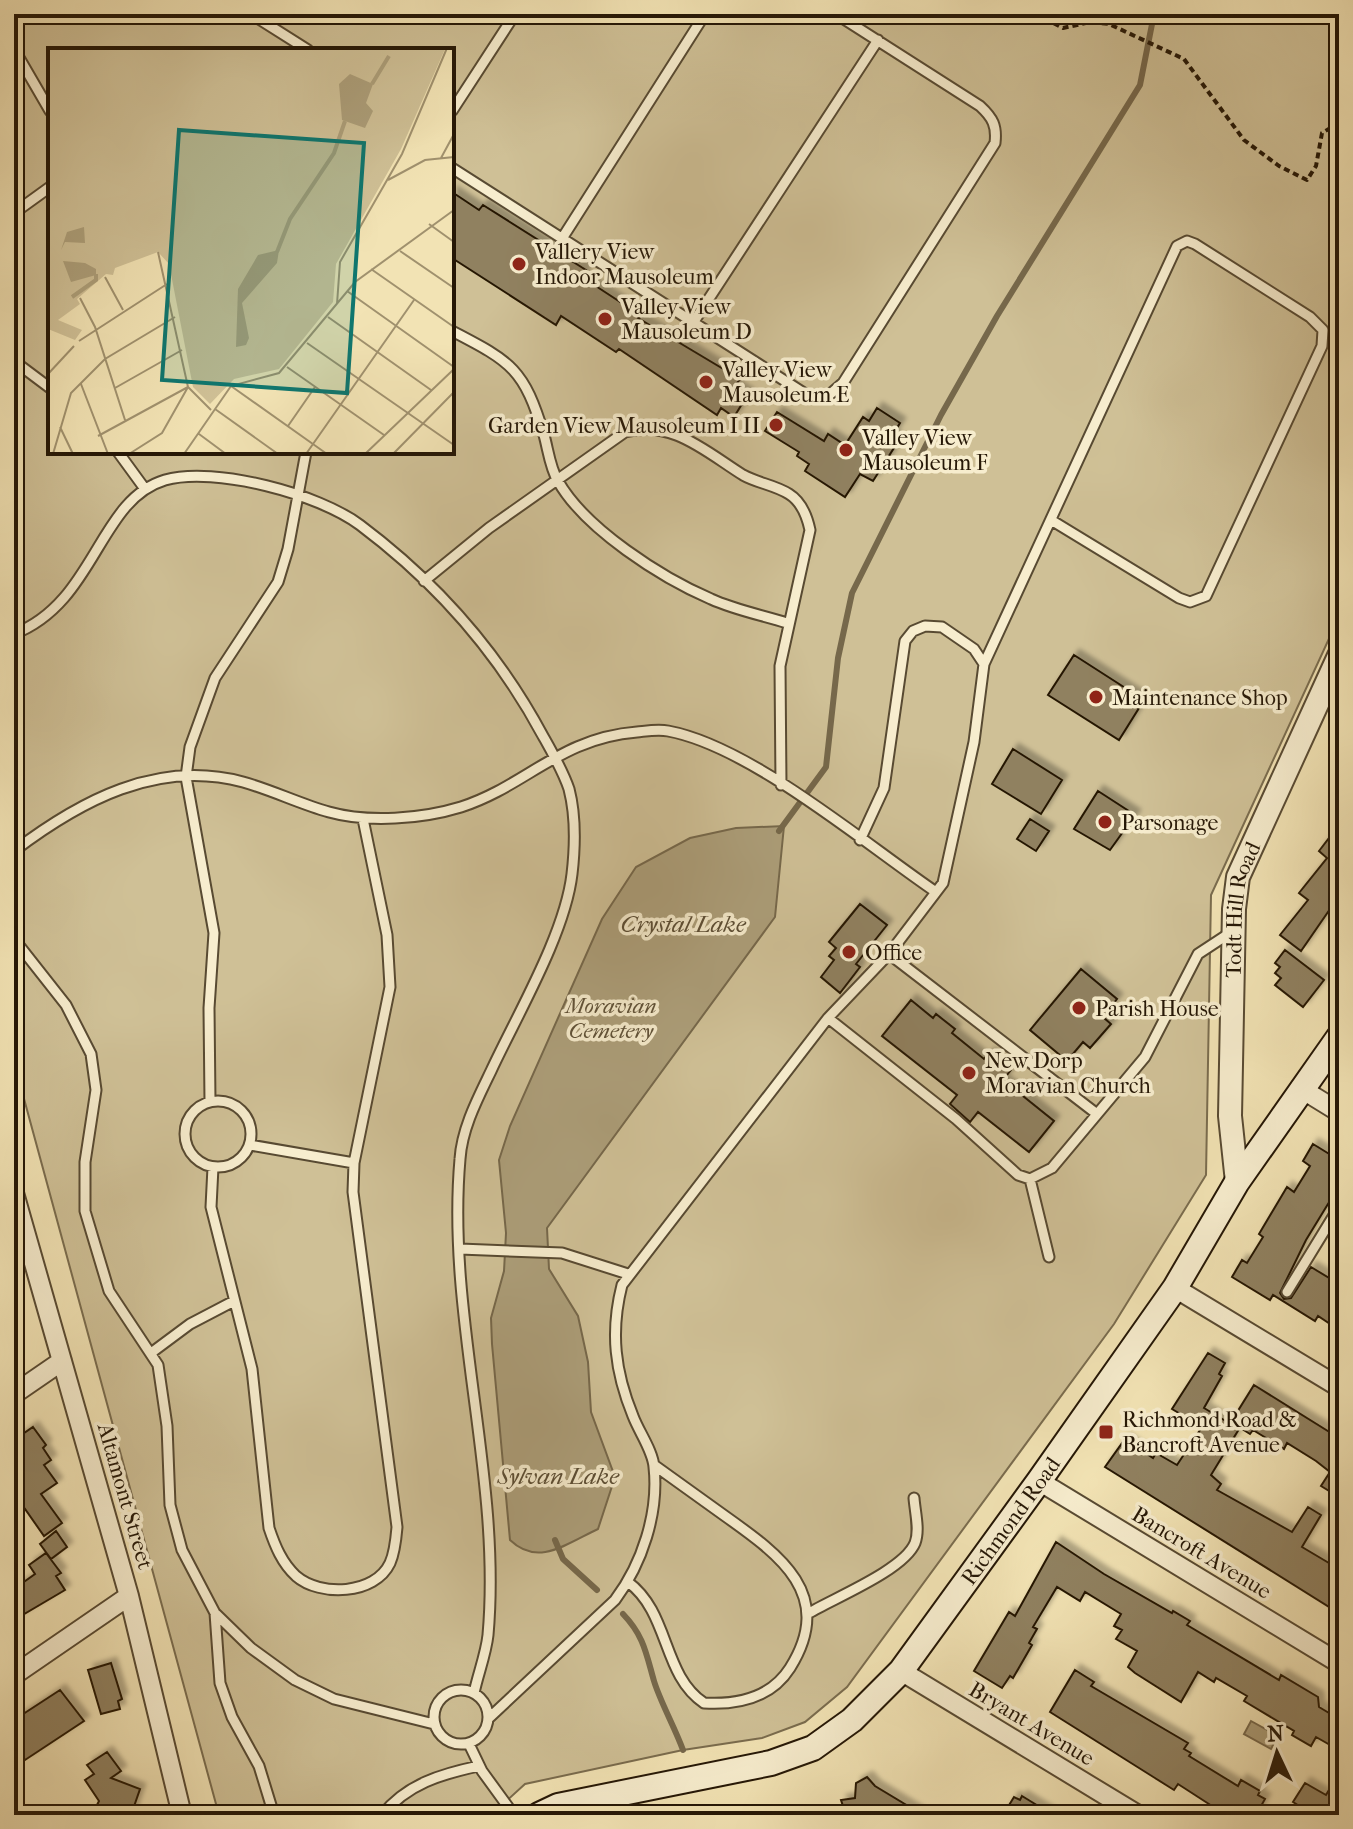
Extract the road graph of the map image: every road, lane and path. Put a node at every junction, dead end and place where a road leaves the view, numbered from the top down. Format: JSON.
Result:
{"nodes":[{"id":1,"x":251,"y":14,"type":"edge"},
{"id":2,"x":515,"y":14,"type":"edge"},
{"id":3,"x":705,"y":14,"type":"edge"},
{"id":4,"x":836,"y":14,"type":"edge"},
{"id":5,"x":1036,"y":14,"type":"edge"},
{"id":6,"x":878,"y":40,"type":"junction"},
{"id":7,"x":305,"y":48,"type":"edge"},
{"id":8,"x":14,"y":49,"type":"edge"},
{"id":9,"x":48,"y":108,"type":"edge"},
{"id":10,"x":454,"y":108,"type":"edge"},
{"id":11,"x":1339,"y":123,"type":"edge"},
{"id":12,"x":454,"y":169,"type":"edge"},
{"id":13,"x":48,"y":188,"type":"edge"},
{"id":14,"x":14,"y":213,"type":"edge"},
{"id":15,"x":563,"y":237,"type":"junction"},
{"id":16,"x":693,"y":323,"type":"junction"},
{"id":17,"x":454,"y":332,"type":"edge"},
{"id":18,"x":14,"y":361,"type":"edge"},
{"id":19,"x":48,"y":386,"type":"edge"},
{"id":20,"x":119,"y":454,"type":"edge"},
{"id":21,"x":306,"y":454,"type":"edge"},
{"id":22,"x":557,"y":481,"type":"junction"},
{"id":23,"x":145,"y":489,"type":"junction"},
{"id":24,"x":298,"y":497,"type":"junction"},
{"id":25,"x":1051,"y":520,"type":"junction"},
{"id":26,"x":424,"y":581,"type":"junction"},
{"id":27,"x":787,"y":623,"type":"junction"},
{"id":28,"x":14,"y":634,"type":"edge"},
{"id":29,"x":1339,"y":656,"type":"edge"},
{"id":30,"x":984,"y":664,"type":"junction"},
{"id":31,"x":554,"y":756,"type":"junction"},
{"id":32,"x":186,"y":777,"type":"junction"},
{"id":33,"x":781,"y":785,"type":"junction"},
{"id":34,"x":363,"y":819,"type":"junction"},
{"id":35,"x":860,"y":840,"type":"junction"},
{"id":36,"x":14,"y":851,"type":"edge"},
{"id":37,"x":936,"y":892,"type":"junction"},
{"id":38,"x":1233,"y":931,"type":"junction"},
{"id":39,"x":14,"y":939,"type":"edge"},
{"id":40,"x":889,"y":954,"type":"junction"},
{"id":41,"x":828,"y":1018,"type":"junction"},
{"id":42,"x":1339,"y":1037,"type":"edge"},
{"id":43,"x":1300,"y":1088,"type":"junction"},
{"id":44,"x":210,"y":1101,"type":"junction"},
{"id":45,"x":1339,"y":1112,"type":"edge"},
{"id":46,"x":1097,"y":1114,"type":"junction"},
{"id":47,"x":250,"y":1145,"type":"junction"},
{"id":48,"x":354,"y":1163,"type":"junction"},
{"id":49,"x":213,"y":1167,"type":"junction"},
{"id":50,"x":1030,"y":1179,"type":"junction"},
{"id":51,"x":1237,"y":1182,"type":"junction"},
{"id":52,"x":14,"y":1193,"type":"edge"},
{"id":53,"x":1339,"y":1207,"type":"edge"},
{"id":54,"x":460,"y":1249,"type":"junction"},
{"id":55,"x":1049,"y":1257,"type":"dead end"},
{"id":56,"x":628,"y":1274,"type":"junction"},
{"id":57,"x":1175,"y":1288,"type":"junction"},
{"id":58,"x":1287,"y":1292,"type":"dead end"},
{"id":59,"x":234,"y":1301,"type":"junction"},
{"id":60,"x":151,"y":1353,"type":"junction"},
{"id":61,"x":62,"y":1361,"type":"junction"},
{"id":62,"x":1339,"y":1387,"type":"edge"},
{"id":63,"x":14,"y":1394,"type":"edge"},
{"id":64,"x":654,"y":1465,"type":"junction"},
{"id":65,"x":1039,"y":1481,"type":"junction"},
{"id":66,"x":914,"y":1498,"type":"dead end"},
{"id":67,"x":628,"y":1582,"type":"junction"},
{"id":68,"x":129,"y":1596,"type":"junction"},
{"id":69,"x":215,"y":1613,"type":"junction"},
{"id":70,"x":809,"y":1613,"type":"junction"},
{"id":71,"x":1339,"y":1663,"type":"edge"},
{"id":72,"x":901,"y":1671,"type":"junction"},
{"id":73,"x":14,"y":1675,"type":"edge"},
{"id":74,"x":474,"y":1693,"type":"junction"},
{"id":75,"x":489,"y":1718,"type":"junction"},
{"id":76,"x":434,"y":1724,"type":"junction"},
{"id":77,"x":469,"y":1744,"type":"junction"},
{"id":78,"x":479,"y":1766,"type":"junction"},
{"id":79,"x":1117,"y":1810,"type":"edge"},
{"id":80,"x":182,"y":1815,"type":"edge"},
{"id":81,"x":274,"y":1815,"type":"edge"},
{"id":82,"x":382,"y":1815,"type":"edge"},
{"id":83,"x":514,"y":1815,"type":"edge"},
{"id":84,"x":539,"y":1815,"type":"edge"},
{"id":85,"x":1138,"y":1815,"type":"edge"}],
"edges":[{"from":1,"to":7,"type":"lane"},
{"from":2,"to":10,"type":"lane"},
{"from":3,"to":15,"type":"lane"},
{"from":4,"to":6,"type":"lane"},
{"from":5,"to":11,"type":"path"},
{"from":6,"to":16,"type":"lane"},
{"from":6,"to":16,"type":"lane"},
{"from":8,"to":9,"type":"lane"},
{"from":12,"to":15,"type":"lane"},
{"from":13,"to":14,"type":"lane"},
{"from":15,"to":16,"type":"lane"},
{"from":17,"to":22,"type":"lane"},
{"from":18,"to":19,"type":"lane"},
{"from":20,"to":23,"type":"lane"},
{"from":21,"to":24,"type":"lane"},
{"from":22,"to":26,"type":"lane"},
{"from":22,"to":27,"type":"lane"},
{"from":22,"to":27,"type":"lane"},
{"from":23,"to":24,"type":"lane"},
{"from":23,"to":28,"type":"lane"},
{"from":24,"to":26,"type":"lane"},
{"from":24,"to":32,"type":"lane"},
{"from":25,"to":25,"type":"lane"},
{"from":25,"to":30,"type":"lane"},
{"from":26,"to":31,"type":"lane"},
{"from":27,"to":33,"type":"lane"},
{"from":29,"to":38,"type":"street","name":"Todt Hill Road"},
{"from":30,"to":35,"type":"lane"},
{"from":30,"to":37,"type":"lane"},
{"from":31,"to":33,"type":"lane"},
{"from":31,"to":34,"type":"lane"},
{"from":31,"to":54,"type":"lane"},
{"from":32,"to":34,"type":"lane"},
{"from":32,"to":36,"type":"lane"},
{"from":32,"to":44,"type":"lane"},
{"from":33,"to":35,"type":"lane"},
{"from":34,"to":48,"type":"lane"},
{"from":35,"to":37,"type":"lane"},
{"from":37,"to":40,"type":"lane"},
{"from":38,"to":46,"type":"lane"},
{"from":38,"to":51,"type":"street","name":"Todt Hill Road"},
{"from":39,"to":60,"type":"lane"},
{"from":40,"to":41,"type":"lane"},
{"from":40,"to":46,"type":"lane"},
{"from":41,"to":50,"type":"lane"},
{"from":41,"to":56,"type":"lane"},
{"from":42,"to":43,"type":"main road","name":"Richmond Road"},
{"from":43,"to":45,"type":"street"},
{"from":43,"to":51,"type":"main road","name":"Richmond Road"},
{"from":44,"to":47,"type":"lane"},
{"from":44,"to":49,"type":"lane"},
{"from":46,"to":50,"type":"lane"},
{"from":47,"to":48,"type":"lane"},
{"from":47,"to":49,"type":"lane"},
{"from":48,"to":59,"type":"lane"},
{"from":49,"to":59,"type":"lane"},
{"from":50,"to":55,"type":"lane"},
{"from":51,"to":57,"type":"main road","name":"Richmond Road"},
{"from":52,"to":61,"type":"street","name":"Altamont Street"},
{"from":53,"to":58,"type":"lane"},
{"from":54,"to":56,"type":"lane"},
{"from":54,"to":74,"type":"lane"},
{"from":56,"to":64,"type":"lane"},
{"from":57,"to":62,"type":"street"},
{"from":57,"to":65,"type":"main road","name":"Richmond Road"},
{"from":59,"to":60,"type":"lane"},
{"from":60,"to":69,"type":"lane"},
{"from":61,"to":63,"type":"street"},
{"from":61,"to":68,"type":"street","name":"Altamont Street"},
{"from":64,"to":67,"type":"lane"},
{"from":64,"to":70,"type":"lane"},
{"from":65,"to":71,"type":"street","name":"Bancroft Avenue"},
{"from":65,"to":72,"type":"main road","name":"Richmond Road"},
{"from":66,"to":70,"type":"lane"},
{"from":67,"to":70,"type":"lane"},
{"from":67,"to":75,"type":"lane"},
{"from":68,"to":73,"type":"street"},
{"from":68,"to":80,"type":"street","name":"Altamont Street"},
{"from":69,"to":76,"type":"lane"},
{"from":69,"to":81,"type":"lane"},
{"from":72,"to":79,"type":"street","name":"Bryant Avenue"},
{"from":72,"to":84,"type":"main road","name":"Richmond Road"},
{"from":74,"to":75,"type":"lane"},
{"from":74,"to":76,"type":"lane"},
{"from":75,"to":77,"type":"lane"},
{"from":76,"to":77,"type":"lane"},
{"from":77,"to":78,"type":"lane"},
{"from":78,"to":82,"type":"lane"},
{"from":78,"to":83,"type":"lane"},
{"from":79,"to":85,"type":"street","name":"Bryant Avenue"}]}
